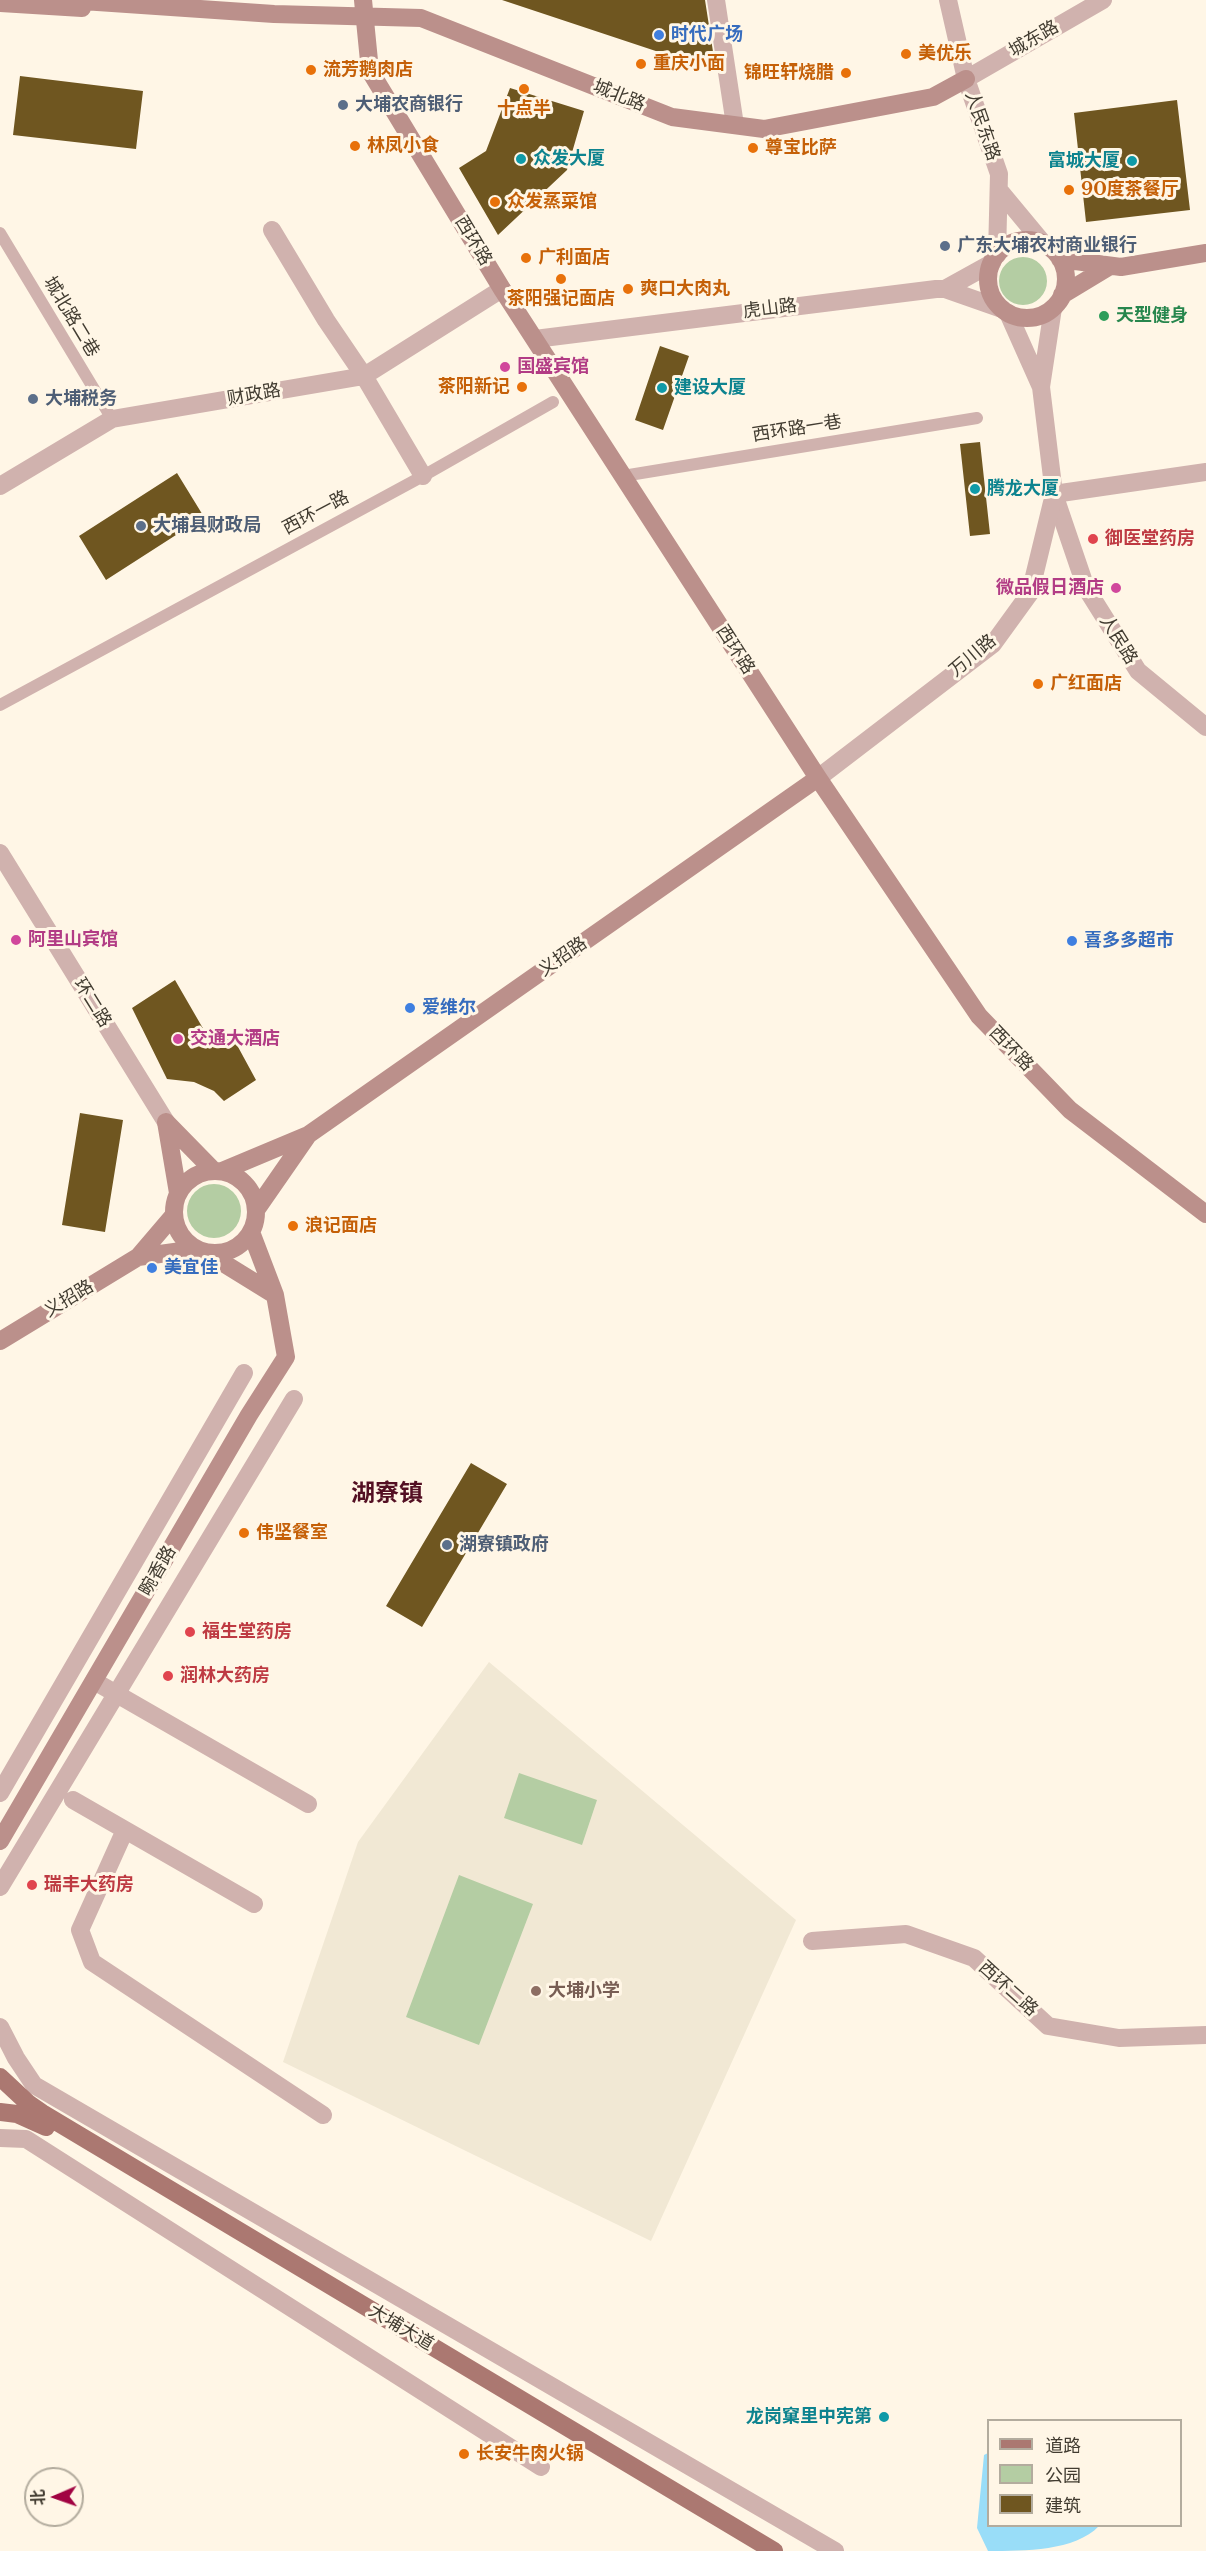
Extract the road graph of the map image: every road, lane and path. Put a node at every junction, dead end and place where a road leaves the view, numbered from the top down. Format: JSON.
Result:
{"nodes":[{"id":1,"x":68,"y":0,"type":"edge"},
{"id":2,"x":716,"y":0,"type":"edge"},
{"id":3,"x":948,"y":0,"type":"edge"},
{"id":4,"x":1103,"y":0,"type":"edge"},
{"id":5,"x":0,"y":3,"type":"edge"},
{"id":6,"x":363,"y":7,"type":"edge"},
{"id":7,"x":274,"y":14,"type":"junction"},
{"id":8,"x":966,"y":79,"type":"junction"},
{"id":9,"x":735,"y":125,"type":"junction"},
{"id":10,"x":999,"y":190,"type":"junction"},
{"id":11,"x":272,"y":230,"type":"dead end"},
{"id":12,"x":0,"y":233,"type":"edge"},
{"id":13,"x":1043,"y":243,"type":"junction"},
{"id":14,"x":1206,"y":254,"type":"edge"},
{"id":15,"x":994,"y":259,"type":"junction"},
{"id":16,"x":1060,"y":259,"type":"junction"},
{"id":17,"x":1110,"y":266,"type":"junction"},
{"id":18,"x":502,"y":289,"type":"junction"},
{"id":19,"x":945,"y":289,"type":"junction"},
{"id":20,"x":1057,"y":302,"type":"junction"},
{"id":21,"x":1005,"y":311,"type":"junction"},
{"id":22,"x":535,"y":339,"type":"junction"},
{"id":23,"x":364,"y":376,"type":"junction"},
{"id":24,"x":1041,"y":387,"type":"junction"},
{"id":25,"x":553,"y":402,"type":"dead end"},
{"id":26,"x":977,"y":418,"type":"dead end"},
{"id":27,"x":112,"y":419,"type":"junction"},
{"id":28,"x":1206,"y":472,"type":"edge"},
{"id":29,"x":423,"y":476,"type":"junction"},
{"id":30,"x":623,"y":476,"type":"junction"},
{"id":31,"x":0,"y":486,"type":"edge"},
{"id":32,"x":1054,"y":494,"type":"junction"},
{"id":33,"x":0,"y":705,"type":"edge"},
{"id":34,"x":1206,"y":727,"type":"edge"},
{"id":35,"x":818,"y":778,"type":"junction"},
{"id":36,"x":0,"y":853,"type":"edge"},
{"id":37,"x":166,"y":1122,"type":"junction"},
{"id":38,"x":308,"y":1135,"type":"junction"},
{"id":39,"x":218,"y":1171,"type":"junction"},
{"id":40,"x":178,"y":1193,"type":"junction"},
{"id":41,"x":256,"y":1210,"type":"junction"},
{"id":42,"x":1206,"y":1214,"type":"edge"},
{"id":43,"x":173,"y":1216,"type":"junction"},
{"id":44,"x":251,"y":1232,"type":"junction"},
{"id":45,"x":201,"y":1251,"type":"junction"},
{"id":46,"x":138,"y":1257,"type":"junction"},
{"id":47,"x":275,"y":1295,"type":"junction"},
{"id":48,"x":0,"y":1341,"type":"edge"},
{"id":49,"x":244,"y":1373,"type":"dead end"},
{"id":50,"x":294,"y":1399,"type":"dead end"},
{"id":51,"x":94,"y":1681,"type":"junction"},
{"id":52,"x":116,"y":1695,"type":"junction"},
{"id":53,"x":0,"y":1793,"type":"edge"},
{"id":54,"x":73,"y":1800,"type":"dead end"},
{"id":55,"x":308,"y":1804,"type":"dead end"},
{"id":56,"x":125,"y":1830,"type":"junction"},
{"id":57,"x":0,"y":1841,"type":"edge"},
{"id":58,"x":0,"y":1887,"type":"edge"},
{"id":59,"x":254,"y":1904,"type":"dead end"},
{"id":60,"x":812,"y":1941,"type":"dead end"},
{"id":61,"x":0,"y":2027,"type":"edge"},
{"id":62,"x":1206,"y":2035,"type":"edge"},
{"id":63,"x":0,"y":2077,"type":"edge"},
{"id":64,"x":15,"y":2110,"type":"edge"},
{"id":65,"x":323,"y":2115,"type":"dead end"},
{"id":66,"x":0,"y":2138,"type":"edge"},
{"id":67,"x":541,"y":2467,"type":"dead end"},
{"id":68,"x":759,"y":2551,"type":"edge"},
{"id":69,"x":774,"y":2551,"type":"edge"},
{"id":70,"x":835,"y":2551,"type":"edge"}],
"edges":[{"from":1,"to":7,"type":"main road","name":"城北路"},
{"from":2,"to":9,"type":"street"},
{"from":3,"to":8,"type":"street","name":"人民东路"},
{"from":4,"to":8,"type":"street","name":"城东路"},
{"from":5,"to":7,"type":"main road","name":"城北路"},
{"from":6,"to":7,"type":"main road","name":"城北路"},
{"from":6,"to":9,"type":"main road","name":"城北路"},
{"from":6,"to":18,"type":"main road","name":"西环路"},
{"from":8,"to":9,"type":"main road","name":"城北路"},
{"from":8,"to":10,"type":"street","name":"人民东路"},
{"from":10,"to":13,"type":"street"},
{"from":10,"to":15,"type":"street","name":"人民东路"},
{"from":11,"to":23,"type":"street"},
{"from":12,"to":27,"type":"lane","name":"城北路二巷"},
{"from":13,"to":15,"type":"main road"},
{"from":13,"to":16,"type":"main road"},
{"from":14,"to":17,"type":"main road"},
{"from":15,"to":19,"type":"street"},
{"from":15,"to":21,"type":"main road"},
{"from":16,"to":17,"type":"main road"},
{"from":16,"to":20,"type":"main road"},
{"from":17,"to":20,"type":"main road"},
{"from":18,"to":22,"type":"main road","name":"西环路"},
{"from":18,"to":23,"type":"street","name":"财政路"},
{"from":19,"to":21,"type":"street","name":"虎山路"},
{"from":19,"to":22,"type":"street","name":"虎山路"},
{"from":20,"to":21,"type":"main road"},
{"from":20,"to":24,"type":"street"},
{"from":21,"to":24,"type":"street"},
{"from":22,"to":30,"type":"main road","name":"西环路"},
{"from":23,"to":27,"type":"street","name":"财政路"},
{"from":23,"to":29,"type":"street"},
{"from":24,"to":32,"type":"street"},
{"from":25,"to":29,"type":"lane","name":"西环一路"},
{"from":26,"to":30,"type":"lane","name":"西环路一巷"},
{"from":27,"to":31,"type":"street","name":"财政路"},
{"from":28,"to":32,"type":"street"},
{"from":29,"to":33,"type":"lane","name":"西环一路"},
{"from":30,"to":35,"type":"main road","name":"西环路"},
{"from":32,"to":34,"type":"street","name":"人民路"},
{"from":32,"to":35,"type":"street","name":"万川路"},
{"from":35,"to":38,"type":"main road","name":"义招路"},
{"from":35,"to":42,"type":"main road","name":"西环路"},
{"from":36,"to":37,"type":"street","name":"环二路"},
{"from":37,"to":39,"type":"main road"},
{"from":37,"to":40,"type":"main road"},
{"from":38,"to":39,"type":"main road"},
{"from":38,"to":41,"type":"main road"},
{"from":39,"to":40,"type":"main road"},
{"from":39,"to":41,"type":"main road"},
{"from":40,"to":43,"type":"main road"},
{"from":41,"to":44,"type":"main road"},
{"from":43,"to":45,"type":"main road"},
{"from":43,"to":46,"type":"main road"},
{"from":44,"to":45,"type":"main road"},
{"from":44,"to":47,"type":"main road","name":"畹香路"},
{"from":45,"to":46,"type":"main road"},
{"from":45,"to":47,"type":"main road"},
{"from":46,"to":48,"type":"main road","name":"义招路"},
{"from":47,"to":51,"type":"main road","name":"畹香路"},
{"from":49,"to":53,"type":"street"},
{"from":50,"to":52,"type":"street"},
{"from":51,"to":52,"type":"street"},
{"from":51,"to":57,"type":"main road","name":"畹香路"},
{"from":52,"to":55,"type":"street"},
{"from":52,"to":58,"type":"street"},
{"from":54,"to":56,"type":"street"},
{"from":56,"to":59,"type":"street"},
{"from":56,"to":65,"type":"street"},
{"from":60,"to":62,"type":"street","name":"西环二路"},
{"from":61,"to":70,"type":"street"},
{"from":63,"to":64,"type":"main road"},
{"from":64,"to":68,"type":"main road","name":"大埔大道"},
{"from":64,"to":69,"type":"main road","name":"大埔大道"},
{"from":66,"to":67,"type":"street"}]}
